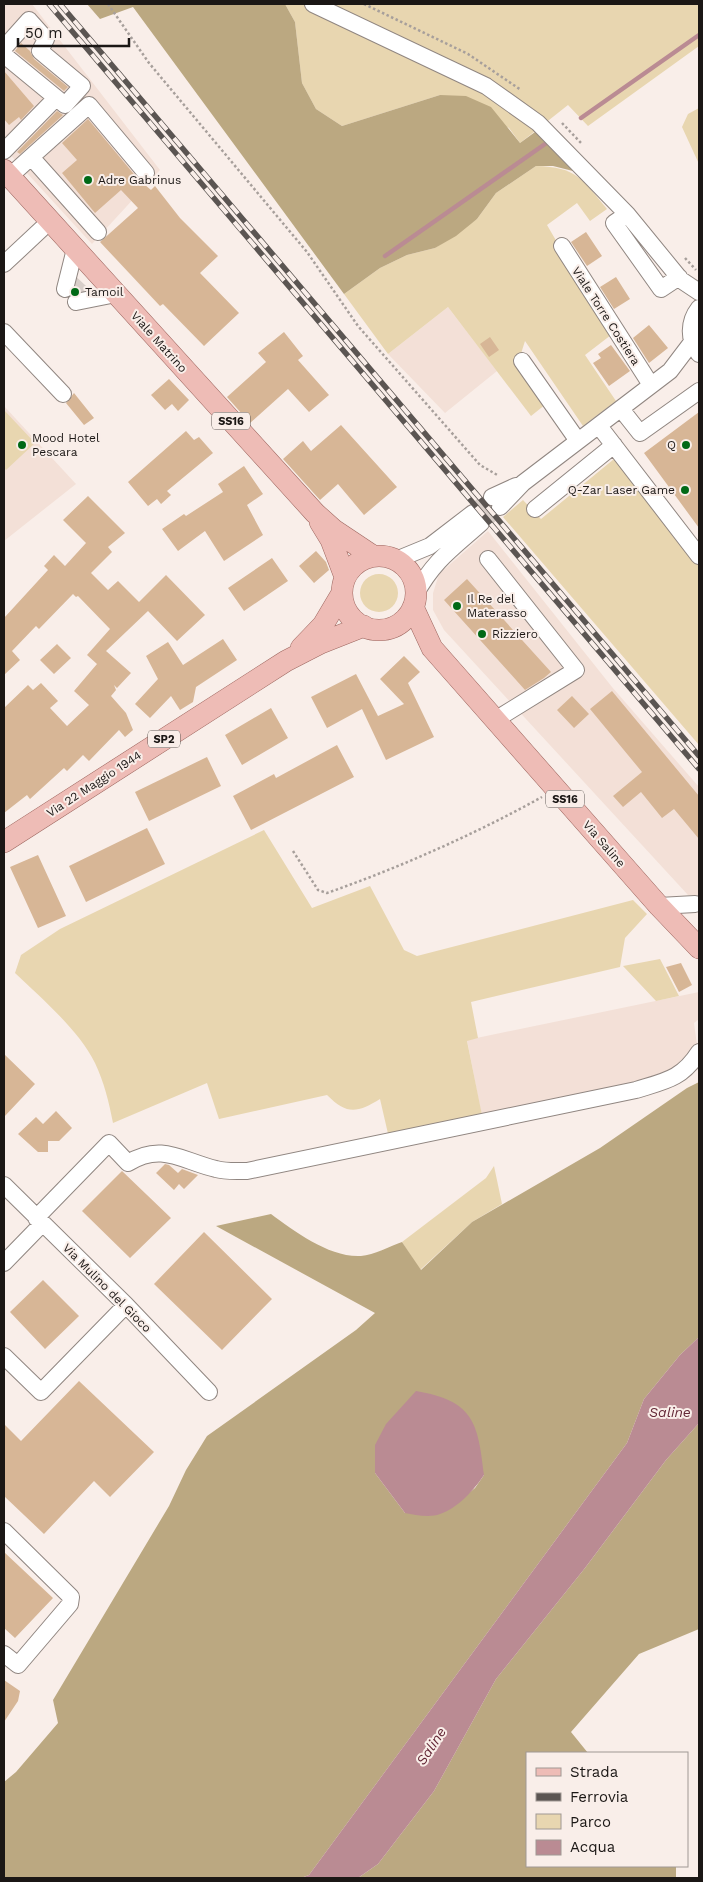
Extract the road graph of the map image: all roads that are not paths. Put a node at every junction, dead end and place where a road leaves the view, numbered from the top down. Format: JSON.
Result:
{"nodes":[{"id":1,"x":313,"y":4,"type":"edge"},
{"id":2,"x":4,"y":48,"type":"edge"},
{"id":3,"x":4,"y":55,"type":"edge"},
{"id":4,"x":56,"y":98,"type":"junction"},
{"id":5,"x":4,"y":151,"type":"edge"},
{"id":6,"x":31,"y":158,"type":"junction"},
{"id":7,"x":146,"y":173,"type":"dead end"},
{"id":8,"x":7,"y":174,"type":"edge"},
{"id":9,"x":50,"y":221,"type":"junction"},
{"id":10,"x":98,"y":232,"type":"dead end"},
{"id":11,"x":562,"y":246,"type":"dead end"},
{"id":12,"x":75,"y":249,"type":"junction"},
{"id":13,"x":4,"y":264,"type":"edge"},
{"id":14,"x":680,"y":279,"type":"junction"},
{"id":15,"x":68,"y":283,"type":"dead end"},
{"id":16,"x":699,"y":292,"type":"edge"},
{"id":17,"x":116,"y":294,"type":"junction"},
{"id":18,"x":83,"y":299,"type":"dead end"},
{"id":19,"x":696,"y":314,"type":"edge"},
{"id":20,"x":4,"y":332,"type":"edge"},
{"id":21,"x":696,"y":348,"type":"edge"},
{"id":22,"x":522,"y":361,"type":"dead end"},
{"id":23,"x":699,"y":361,"type":"edge"},
{"id":24,"x":670,"y":371,"type":"junction"},
{"id":25,"x":651,"y":385,"type":"junction"},
{"id":26,"x":699,"y":390,"type":"edge"},
{"id":27,"x":63,"y":394,"type":"dead end"},
{"id":28,"x":621,"y":409,"type":"junction"},
{"id":29,"x":599,"y":426,"type":"junction"},
{"id":30,"x":578,"y":441,"type":"junction"},
{"id":31,"x":614,"y":445,"type":"junction"},
{"id":32,"x":496,"y":502,"type":"tunnel mouth"},
{"id":33,"x":535,"y":508,"type":"dead end"},
{"id":34,"x":315,"y":513,"type":"junction"},
{"id":35,"x":373,"y":556,"type":"junction"},
{"id":36,"x":699,"y":556,"type":"edge"},
{"id":37,"x":488,"y":559,"type":"dead end"},
{"id":38,"x":396,"y":560,"type":"junction"},
{"id":39,"x":343,"y":585,"type":"junction"},
{"id":40,"x":414,"y":601,"type":"junction"},
{"id":41,"x":374,"y":628,"type":"junction"},
{"id":42,"x":432,"y":648,"type":"junction"},
{"id":43,"x":286,"y":661,"type":"junction"},
{"id":44,"x":495,"y":720,"type":"junction"},
{"id":45,"x":6,"y":840,"type":"edge"},
{"id":46,"x":695,"y":904,"type":"dead end"},
{"id":47,"x":659,"y":906,"type":"junction"},
{"id":48,"x":699,"y":948,"type":"edge"},
{"id":49,"x":699,"y":1052,"type":"edge"},
{"id":50,"x":4,"y":1185,"type":"edge"},
{"id":51,"x":39,"y":1221,"type":"junction"},
{"id":52,"x":4,"y":1264,"type":"edge"},
{"id":53,"x":126,"y":1305,"type":"junction"},
{"id":54,"x":4,"y":1356,"type":"edge"},
{"id":55,"x":208,"y":1392,"type":"dead end"},
{"id":56,"x":4,"y":1531,"type":"edge"},
{"id":57,"x":4,"y":1654,"type":"edge"}],
"edges":[{"from":1,"to":14,"type":"street"},
{"from":2,"to":4,"type":"street"},
{"from":3,"to":4,"type":"street"},
{"from":4,"to":5,"type":"street"},
{"from":6,"to":7,"type":"street"},
{"from":6,"to":8,"type":"street"},
{"from":6,"to":10,"type":"street"},
{"from":8,"to":9,"type":"main road","name":"Viale Matrino","number":"SS16"},
{"from":9,"to":12,"type":"main road","name":"Viale Matrino","number":"SS16"},
{"from":9,"to":13,"type":"street"},
{"from":11,"to":25,"type":"street","name":"Viale Torre Costiera"},
{"from":12,"to":15,"type":"street"},
{"from":12,"to":17,"type":"main road","name":"Viale Matrino","number":"SS16"},
{"from":14,"to":16,"type":"street"},
{"from":14,"to":19,"type":"street"},
{"from":17,"to":18,"type":"street"},
{"from":17,"to":34,"type":"main road","name":"Viale Matrino","number":"SS16"},
{"from":19,"to":21,"type":"street"},
{"from":20,"to":27,"type":"street"},
{"from":21,"to":24,"type":"street"},
{"from":22,"to":30,"type":"street"},
{"from":23,"to":24,"type":"street"},
{"from":24,"to":25,"type":"street"},
{"from":25,"to":28,"type":"street"},
{"from":26,"to":28,"type":"street"},
{"from":28,"to":29,"type":"street"},
{"from":29,"to":30,"type":"street"},
{"from":29,"to":31,"type":"street"},
{"from":30,"to":32,"type":"street"},
{"from":31,"to":33,"type":"street"},
{"from":31,"to":36,"type":"street"},
{"from":34,"to":35,"type":"main road","name":"Viale Matrino","number":"SS16"},
{"from":34,"to":39,"type":"main road","name":"Viale Matrino","number":"SS16"},
{"from":35,"to":38,"type":"main road","number":"SS16"},
{"from":35,"to":39,"type":"main road"},
{"from":37,"to":44,"type":"street"},
{"from":38,"to":40,"type":"main road","number":"SS16"},
{"from":38,"to":40,"type":"street"},
{"from":39,"to":41,"type":"main road","number":"SS16"},
{"from":39,"to":43,"type":"main road","name":"Via 22 Maggio 1944","number":"SP2"},
{"from":40,"to":41,"type":"main road"},
{"from":40,"to":42,"type":"main road","name":"Via Saline","number":"SS16"},
{"from":41,"to":42,"type":"main road","name":"Via Saline","number":"SS16"},
{"from":41,"to":43,"type":"main road","name":"Via 22 Maggio 1944","number":"SP2"},
{"from":42,"to":44,"type":"main road","name":"Via Saline","number":"SS16"},
{"from":43,"to":45,"type":"main road","name":"Via 22 Maggio 1944","number":"SP2"},
{"from":44,"to":47,"type":"main road","name":"Via Saline","number":"SS16"},
{"from":46,"to":47,"type":"street"},
{"from":47,"to":48,"type":"main road","name":"Via Saline","number":"SS16"},
{"from":49,"to":51,"type":"street"},
{"from":50,"to":51,"type":"street","name":"Via Mulino del Gioco"},
{"from":51,"to":52,"type":"street"},
{"from":51,"to":53,"type":"street","name":"Via Mulino del Gioco"},
{"from":53,"to":54,"type":"street"},
{"from":53,"to":55,"type":"street","name":"Via Mulino del Gioco"},
{"from":56,"to":57,"type":"street"}]}
